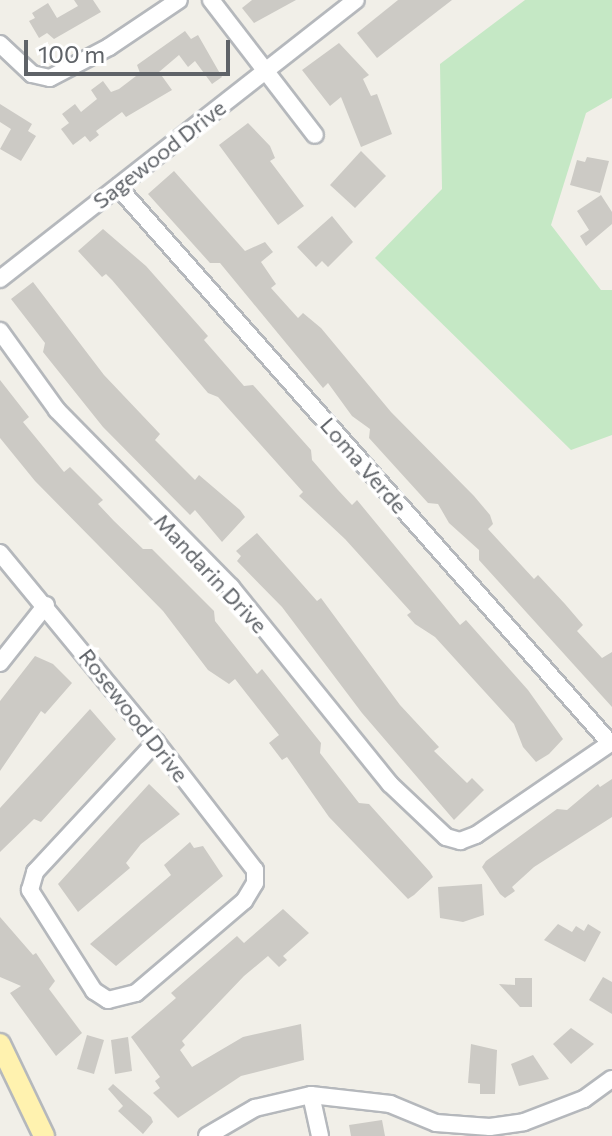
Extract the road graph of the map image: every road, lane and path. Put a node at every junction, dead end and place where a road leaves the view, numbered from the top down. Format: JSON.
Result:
{"nodes":[{"id":1,"x":179,"y":0,"type":"edge"},
{"id":2,"x":211,"y":0,"type":"edge"},
{"id":3,"x":356,"y":0,"type":"edge"},
{"id":4,"x":0,"y":44,"type":"edge"},
{"id":5,"x":264,"y":71,"type":"junction"},
{"id":6,"x":315,"y":135,"type":"dead end"},
{"id":7,"x":118,"y":187,"type":"junction"},
{"id":8,"x":0,"y":279,"type":"edge"},
{"id":9,"x":0,"y":331,"type":"edge"},
{"id":10,"x":0,"y":553,"type":"edge"},
{"id":11,"x":46,"y":605,"type":"junction"},
{"id":12,"x":0,"y":663,"type":"edge"},
{"id":13,"x":156,"y":742,"type":"junction"},
{"id":14,"x":611,"y":743,"type":"edge"},
{"id":15,"x":0,"y":1044,"type":"edge"},
{"id":16,"x":612,"y":1079,"type":"edge"},
{"id":17,"x":311,"y":1095,"type":"junction"},
{"id":18,"x":44,"y":1136,"type":"edge"},
{"id":19,"x":207,"y":1136,"type":"edge"},
{"id":20,"x":320,"y":1136,"type":"edge"}],
"edges":[{"from":1,"to":4,"type":"street"},
{"from":2,"to":5,"type":"street"},
{"from":3,"to":5,"type":"street","name":"Sagewood Drive"},
{"from":5,"to":6,"type":"street"},
{"from":5,"to":7,"type":"street","name":"Sagewood Drive"},
{"from":7,"to":8,"type":"street","name":"Sagewood Drive"},
{"from":7,"to":14,"type":"street","name":"Loma Verde"},
{"from":9,"to":14,"type":"street","name":"Mandarin Drive"},
{"from":10,"to":11,"type":"street","name":"Rosewood Drive"},
{"from":11,"to":12,"type":"street"},
{"from":11,"to":13,"type":"street","name":"Rosewood Drive"},
{"from":13,"to":13,"type":"street","name":"Rosewood Drive"},
{"from":15,"to":18,"type":"main road"},
{"from":16,"to":17,"type":"street"},
{"from":17,"to":19,"type":"street"},
{"from":17,"to":20,"type":"street"}]}
